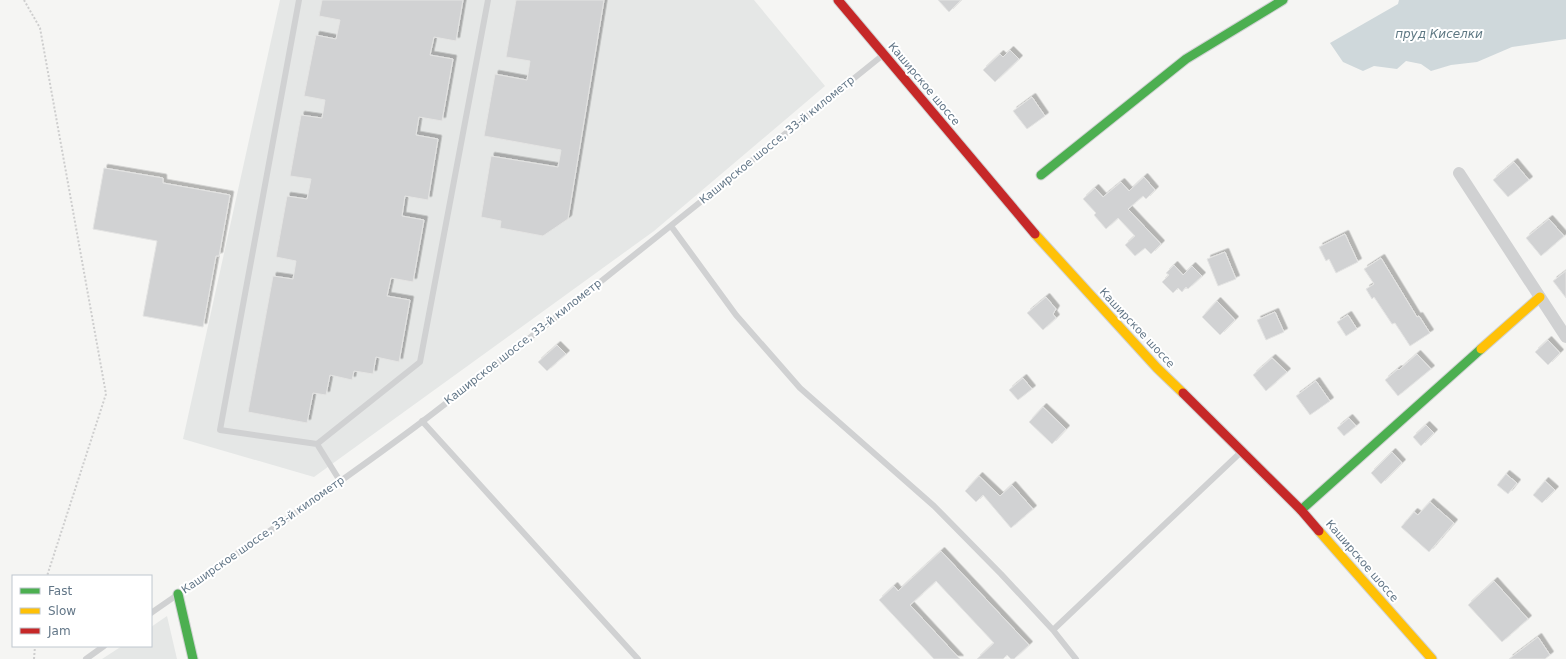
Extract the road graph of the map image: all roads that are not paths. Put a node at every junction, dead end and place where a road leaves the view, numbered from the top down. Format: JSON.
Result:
{"nodes":[{"id":1,"x":299,"y":0,"type":"edge"},
{"id":2,"x":488,"y":0,"type":"edge"},
{"id":3,"x":838,"y":0,"type":"edge"},
{"id":4,"x":1283,"y":0,"type":"edge"},
{"id":5,"x":884,"y":54,"type":"junction"},
{"id":6,"x":1459,"y":173,"type":"dead end"},
{"id":7,"x":1041,"y":175,"type":"dead end"},
{"id":8,"x":671,"y":226,"type":"junction"},
{"id":9,"x":1540,"y":297,"type":"junction"},
{"id":10,"x":1566,"y":337,"type":"edge"},
{"id":11,"x":422,"y":421,"type":"junction"},
{"id":12,"x":317,"y":444,"type":"junction"},
{"id":13,"x":1241,"y":452,"type":"junction"},
{"id":14,"x":340,"y":481,"type":"junction"},
{"id":15,"x":1301,"y":510,"type":"junction"},
{"id":16,"x":178,"y":594,"type":"junction"},
{"id":17,"x":152,"y":612,"type":"edge"},
{"id":18,"x":1053,"y":630,"type":"junction"},
{"id":19,"x":103,"y":647,"type":"edge"},
{"id":20,"x":86,"y":659,"type":"edge"},
{"id":21,"x":193,"y":659,"type":"edge"},
{"id":22,"x":638,"y":659,"type":"edge"},
{"id":23,"x":1076,"y":659,"type":"edge"},
{"id":24,"x":1432,"y":659,"type":"edge"}],
"edges":[{"from":1,"to":12,"type":"lane"},
{"from":2,"to":12,"type":"lane"},
{"from":3,"to":5,"type":"main road","name":"Каширское шоссе"},
{"from":4,"to":7,"type":"main road"},
{"from":5,"to":8,"type":"lane","name":"Каширское шоссе, 33-й километр"},
{"from":5,"to":13,"type":"main road","name":"Каширское шоссе"},
{"from":6,"to":9,"type":"street"},
{"from":8,"to":11,"type":"lane","name":"Каширское шоссе, 33-й километр"},
{"from":8,"to":18,"type":"lane"},
{"from":9,"to":10,"type":"street"},
{"from":9,"to":15,"type":"main road"},
{"from":11,"to":14,"type":"lane","name":"Каширское шоссе, 33-й километр"},
{"from":11,"to":22,"type":"lane"},
{"from":12,"to":14,"type":"lane"},
{"from":13,"to":15,"type":"main road","name":"Каширское шоссе"},
{"from":13,"to":18,"type":"lane"},
{"from":14,"to":16,"type":"lane","name":"Каширское шоссе, 33-й километр"},
{"from":15,"to":24,"type":"main road","name":"Каширское шоссе"},
{"from":16,"to":17,"type":"lane","name":"Каширское шоссе, 33-й километр"},
{"from":16,"to":21,"type":"main road"},
{"from":18,"to":23,"type":"lane"},
{"from":19,"to":20,"type":"lane"}]}
